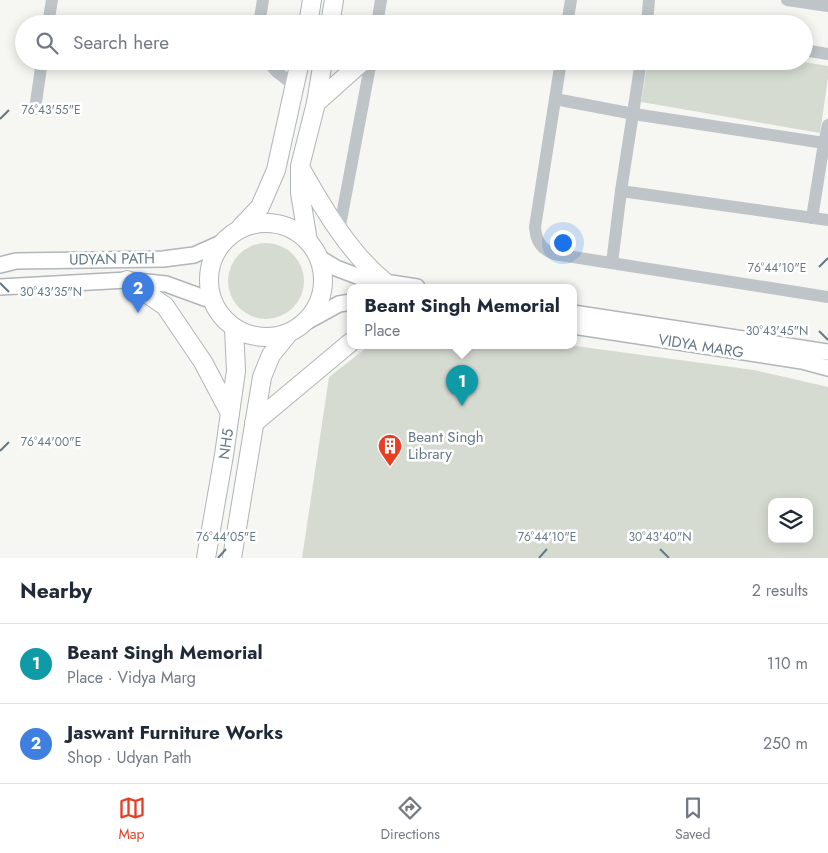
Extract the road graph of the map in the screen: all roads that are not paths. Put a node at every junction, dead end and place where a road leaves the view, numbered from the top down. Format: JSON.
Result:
{"nodes":[{"id":1,"x":52,"y":0,"type":"edge"},
{"id":2,"x":263,"y":0,"type":"edge"},
{"id":3,"x":312,"y":0,"type":"edge"},
{"id":4,"x":334,"y":0,"type":"edge"},
{"id":5,"x":381,"y":0,"type":"edge"},
{"id":6,"x":571,"y":0,"type":"edge"},
{"id":7,"x":649,"y":0,"type":"edge"},
{"id":8,"x":787,"y":0,"type":"edge"},
{"id":9,"x":828,"y":6,"type":"edge"},
{"id":10,"x":50,"y":15,"type":"edge"},
{"id":11,"x":260,"y":15,"type":"edge"},
{"id":12,"x":310,"y":15,"type":"edge"},
{"id":13,"x":332,"y":15,"type":"edge"},
{"id":14,"x":379,"y":15,"type":"edge"},
{"id":15,"x":568,"y":15,"type":"edge"},
{"id":16,"x":648,"y":15,"type":"edge"},
{"id":17,"x":813,"y":52,"type":"edge"},
{"id":18,"x":828,"y":54,"type":"edge"},
{"id":19,"x":41,"y":70,"type":"edge"},
{"id":20,"x":275,"y":70,"type":"edge"},
{"id":21,"x":298,"y":70,"type":"edge"},
{"id":22,"x":322,"y":70,"type":"edge"},
{"id":23,"x":353,"y":70,"type":"edge"},
{"id":24,"x":369,"y":70,"type":"edge"},
{"id":25,"x":560,"y":70,"type":"edge"},
{"id":26,"x":640,"y":70,"type":"edge"},
{"id":27,"x":294,"y":85,"type":"junction"},
{"id":28,"x":555,"y":99,"type":"junction"},
{"id":29,"x":316,"y":103,"type":"junction"},
{"id":30,"x":35,"y":109,"type":"dead end"},
{"id":31,"x":634,"y":114,"type":"junction"},
{"id":32,"x":828,"y":125,"type":"edge"},
{"id":33,"x":824,"y":143,"type":"junction"},
{"id":34,"x":300,"y":166,"type":"junction"},
{"id":35,"x":621,"y":191,"type":"junction"},
{"id":36,"x":812,"y":218,"type":"junction"},
{"id":37,"x":828,"y":220,"type":"edge"},
{"id":38,"x":241,"y":227,"type":"junction"},
{"id":39,"x":339,"y":231,"type":"junction"},
{"id":40,"x":308,"y":241,"type":"junction"},
{"id":41,"x":221,"y":243,"type":"junction"},
{"id":42,"x":318,"y":258,"type":"junction"},
{"id":43,"x":612,"y":263,"type":"junction"},
{"id":44,"x":0,"y":265,"type":"edge"},
{"id":45,"x":127,"y":280,"type":"junction"},
{"id":46,"x":385,"y":282,"type":"junction"},
{"id":47,"x":397,"y":284,"type":"edge"},
{"id":48,"x":0,"y":287,"type":"edge"},
{"id":49,"x":828,"y":297,"type":"edge"},
{"id":50,"x":210,"y":300,"type":"junction"},
{"id":51,"x":347,"y":303,"type":"edge"},
{"id":52,"x":577,"y":314,"type":"edge"},
{"id":53,"x":308,"y":321,"type":"junction"},
{"id":54,"x":577,"y":327,"type":"edge"},
{"id":55,"x":234,"y":328,"type":"junction"},
{"id":56,"x":288,"y":334,"type":"junction"},
{"id":57,"x":347,"y":345,"type":"edge"},
{"id":58,"x":828,"y":352,"type":"edge"},
{"id":59,"x":828,"y":368,"type":"edge"},
{"id":60,"x":230,"y":413,"type":"junction"},
{"id":61,"x":254,"y":423,"type":"junction"},
{"id":62,"x":206,"y":558,"type":"edge"},
{"id":63,"x":232,"y":558,"type":"edge"}],
"edges":[{"from":1,"to":10,"type":"street"},
{"from":2,"to":11,"type":"street"},
{"from":3,"to":12,"type":"highway"},
{"from":4,"to":13,"type":"highway"},
{"from":5,"to":14,"type":"street"},
{"from":6,"to":15,"type":"street"},
{"from":7,"to":16,"type":"street"},
{"from":8,"to":9,"type":"street"},
{"from":17,"to":18,"type":"street"},
{"from":19,"to":30,"type":"street"},
{"from":20,"to":27,"type":"street"},
{"from":21,"to":27,"type":"highway","number":"NH5"},
{"from":22,"to":29,"type":"highway","number":"NH5"},
{"from":23,"to":29,"type":"highway"},
{"from":24,"to":39,"type":"street"},
{"from":25,"to":28,"type":"street"},
{"from":26,"to":31,"type":"street"},
{"from":27,"to":38,"type":"highway","number":"NH5"},
{"from":28,"to":31,"type":"street"},
{"from":28,"to":43,"type":"street"},
{"from":29,"to":34,"type":"highway","number":"NH5"},
{"from":31,"to":33,"type":"street"},
{"from":31,"to":35,"type":"street"},
{"from":32,"to":33,"type":"street"},
{"from":33,"to":36,"type":"street"},
{"from":34,"to":39,"type":"highway"},
{"from":34,"to":40,"type":"highway","number":"NH5"},
{"from":35,"to":36,"type":"street"},
{"from":35,"to":43,"type":"street"},
{"from":36,"to":37,"type":"street"},
{"from":38,"to":40,"type":"highway","number":"NH5"},
{"from":38,"to":41,"type":"highway","number":"NH5"},
{"from":39,"to":46,"type":"highway"},
{"from":40,"to":42,"type":"highway","number":"NH5"},
{"from":41,"to":44,"type":"main road","name":"UDYAN PATH"},
{"from":41,"to":50,"type":"highway","number":"NH5"},
{"from":42,"to":46,"type":"main road"},
{"from":42,"to":53,"type":"highway","number":"NH5"},
{"from":43,"to":49,"type":"street"},
{"from":45,"to":48,"type":"main road","name":"UDYAN PATH"},
{"from":45,"to":50,"type":"main road","name":"UDYAN PATH"},
{"from":45,"to":60,"type":"highway"},
{"from":46,"to":47,"type":"main road"},
{"from":50,"to":55,"type":"highway","number":"NH5"},
{"from":51,"to":53,"type":"main road"},
{"from":52,"to":58,"type":"main road","name":"VIDYA MARG"},
{"from":53,"to":56,"type":"highway","number":"NH5"},
{"from":54,"to":59,"type":"main road","name":"VIDYA MARG"},
{"from":55,"to":56,"type":"highway","number":"NH5"},
{"from":55,"to":60,"type":"highway","name":"NH5","number":"NH5"},
{"from":56,"to":61,"type":"highway","name":"NH5","number":"NH5"},
{"from":57,"to":61,"type":"highway"},
{"from":60,"to":62,"type":"highway","name":"NH5","number":"NH5"},
{"from":61,"to":63,"type":"highway","name":"NH5","number":"NH5"}]}
